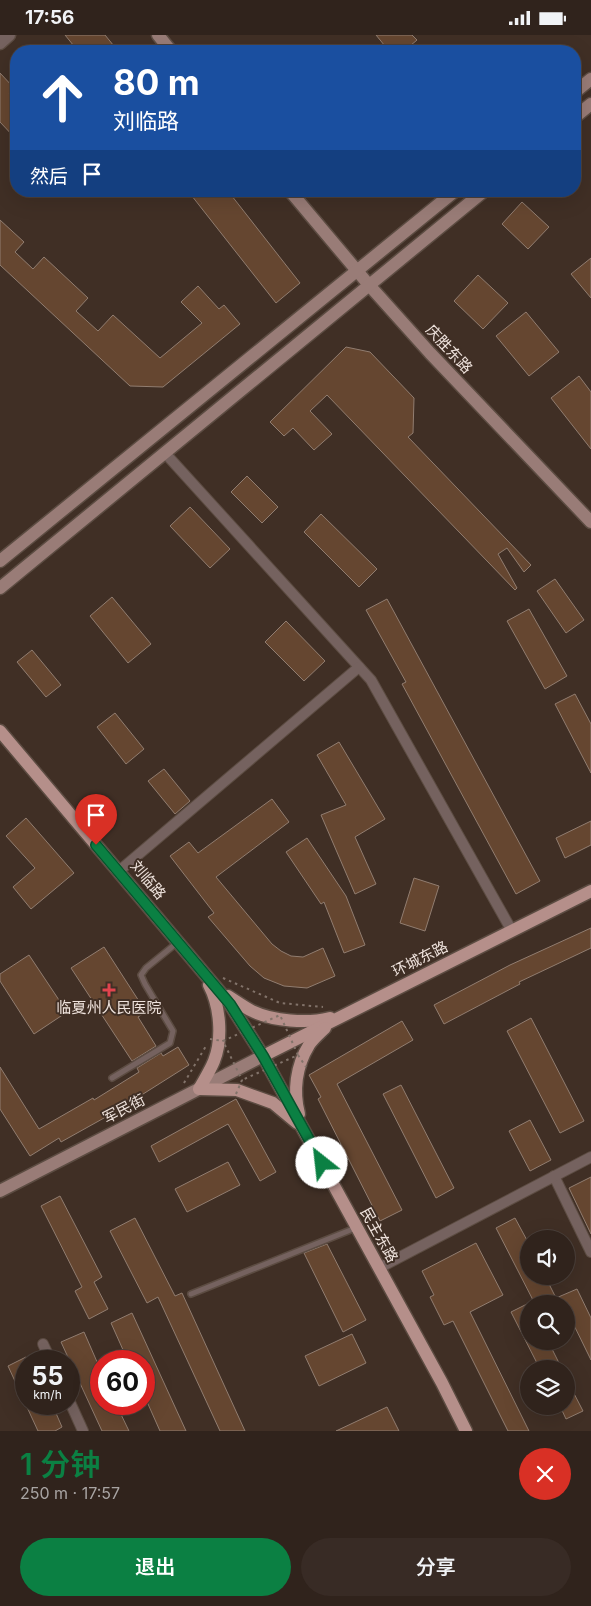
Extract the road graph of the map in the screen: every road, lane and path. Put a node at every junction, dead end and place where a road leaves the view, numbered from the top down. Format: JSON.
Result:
{"nodes":[{"id":1,"x":9,"y":35,"type":"edge"},
{"id":2,"x":158,"y":35,"type":"edge"},
{"id":3,"x":0,"y":43,"type":"edge"},
{"id":4,"x":166,"y":45,"type":"edge"},
{"id":5,"x":591,"y":79,"type":"edge"},
{"id":6,"x":581,"y":87,"type":"edge"},
{"id":7,"x":591,"y":104,"type":"edge"},
{"id":8,"x":581,"y":112,"type":"edge"},
{"id":9,"x":295,"y":197,"type":"edge"},
{"id":10,"x":448,"y":197,"type":"edge"},
{"id":11,"x":477,"y":197,"type":"edge"},
{"id":12,"x":357,"y":271,"type":"junction"},
{"id":13,"x":369,"y":285,"type":"junction"},
{"id":14,"x":165,"y":453,"type":"junction"},
{"id":15,"x":590,"y":520,"type":"edge"},
{"id":16,"x":0,"y":561,"type":"edge"},
{"id":17,"x":0,"y":588,"type":"edge"},
{"id":18,"x":359,"y":667,"type":"junction"},
{"id":19,"x":0,"y":731,"type":"edge"},
{"id":20,"x":119,"y":871,"type":"junction"},
{"id":21,"x":591,"y":891,"type":"edge"},
{"id":22,"x":512,"y":931,"type":"junction"},
{"id":23,"x":179,"y":942,"type":"junction"},
{"id":24,"x":200,"y":968,"type":"junction"},
{"id":25,"x":218,"y":975,"type":"dead end"},
{"id":26,"x":326,"y":1007,"type":"dead end"},
{"id":27,"x":354,"y":1010,"type":"junction"},
{"id":28,"x":223,"y":1041,"type":"junction"},
{"id":29,"x":298,"y":1055,"type":"junction"},
{"id":30,"x":263,"y":1056,"type":"junction"},
{"id":31,"x":306,"y":1067,"type":"dead end"},
{"id":32,"x":112,"y":1077,"type":"dead end"},
{"id":33,"x":242,"y":1080,"type":"junction"},
{"id":34,"x":199,"y":1089,"type":"junction"},
{"id":35,"x":236,"y":1094,"type":"dead end"},
{"id":36,"x":173,"y":1102,"type":"junction"},
{"id":37,"x":302,"y":1128,"type":"junction"},
{"id":38,"x":591,"y":1157,"type":"edge"},
{"id":39,"x":554,"y":1176,"type":"junction"},
{"id":40,"x":0,"y":1191,"type":"edge"},
{"id":41,"x":353,"y":1229,"type":"dead end"},
{"id":42,"x":591,"y":1252,"type":"edge"},
{"id":43,"x":379,"y":1269,"type":"junction"},
{"id":44,"x":191,"y":1294,"type":"dead end"},
{"id":45,"x":43,"y":1344,"type":"dead end"},
{"id":46,"x":46,"y":1350,"type":"edge"},
{"id":47,"x":76,"y":1415,"type":"edge"},
{"id":48,"x":83,"y":1431,"type":"edge"},
{"id":49,"x":466,"y":1431,"type":"edge"}],
"edges":[{"from":1,"to":3,"type":"street"},
{"from":2,"to":4,"type":"main road"},
{"from":5,"to":6,"type":"main road"},
{"from":7,"to":8,"type":"main road"},
{"from":9,"to":12,"type":"main road","name":"庆胜东路"},
{"from":10,"to":12,"type":"main road"},
{"from":11,"to":13,"type":"main road"},
{"from":12,"to":13,"type":"main road","name":"庆胜东路"},
{"from":12,"to":16,"type":"main road"},
{"from":13,"to":14,"type":"main road"},
{"from":13,"to":15,"type":"main road","name":"庆胜东路"},
{"from":14,"to":17,"type":"main road"},
{"from":14,"to":18,"type":"street"},
{"from":18,"to":20,"type":"street"},
{"from":18,"to":22,"type":"street"},
{"from":19,"to":20,"type":"main road","name":"刘临路"},
{"from":20,"to":23,"type":"main road","name":"刘临路"},
{"from":21,"to":22,"type":"main road","name":"环城东路"},
{"from":22,"to":27,"type":"main road","name":"环城东路"},
{"from":23,"to":24,"type":"main road","name":"刘临路"},
{"from":23,"to":32,"type":"lane"},
{"from":24,"to":27,"type":"main road"},
{"from":24,"to":30,"type":"main road","name":"刘临路"},
{"from":24,"to":34,"type":"main road"},
{"from":25,"to":26,"type":"path"},
{"from":27,"to":30,"type":"main road","name":"环城东路"},
{"from":27,"to":37,"type":"main road"},
{"from":28,"to":29,"type":"path","bridge":true},
{"from":28,"to":33,"type":"path","bridge":true},
{"from":28,"to":36,"type":"path","bridge":true},
{"from":29,"to":31,"type":"path","bridge":true},
{"from":29,"to":33,"type":"path","bridge":true},
{"from":30,"to":34,"type":"main road","name":"军民街"},
{"from":30,"to":37,"type":"main road","name":"民主东路"},
{"from":33,"to":35,"type":"path","bridge":true},
{"from":34,"to":36,"type":"main road","name":"军民街"},
{"from":34,"to":37,"type":"main road"},
{"from":36,"to":40,"type":"main road","name":"军民街"},
{"from":37,"to":43,"type":"main road","name":"民主东路"},
{"from":38,"to":39,"type":"street"},
{"from":39,"to":42,"type":"street"},
{"from":39,"to":43,"type":"street"},
{"from":41,"to":44,"type":"lane"},
{"from":43,"to":49,"type":"main road","name":"民主东路"},
{"from":45,"to":46,"type":"street"},
{"from":47,"to":48,"type":"street"}]}
